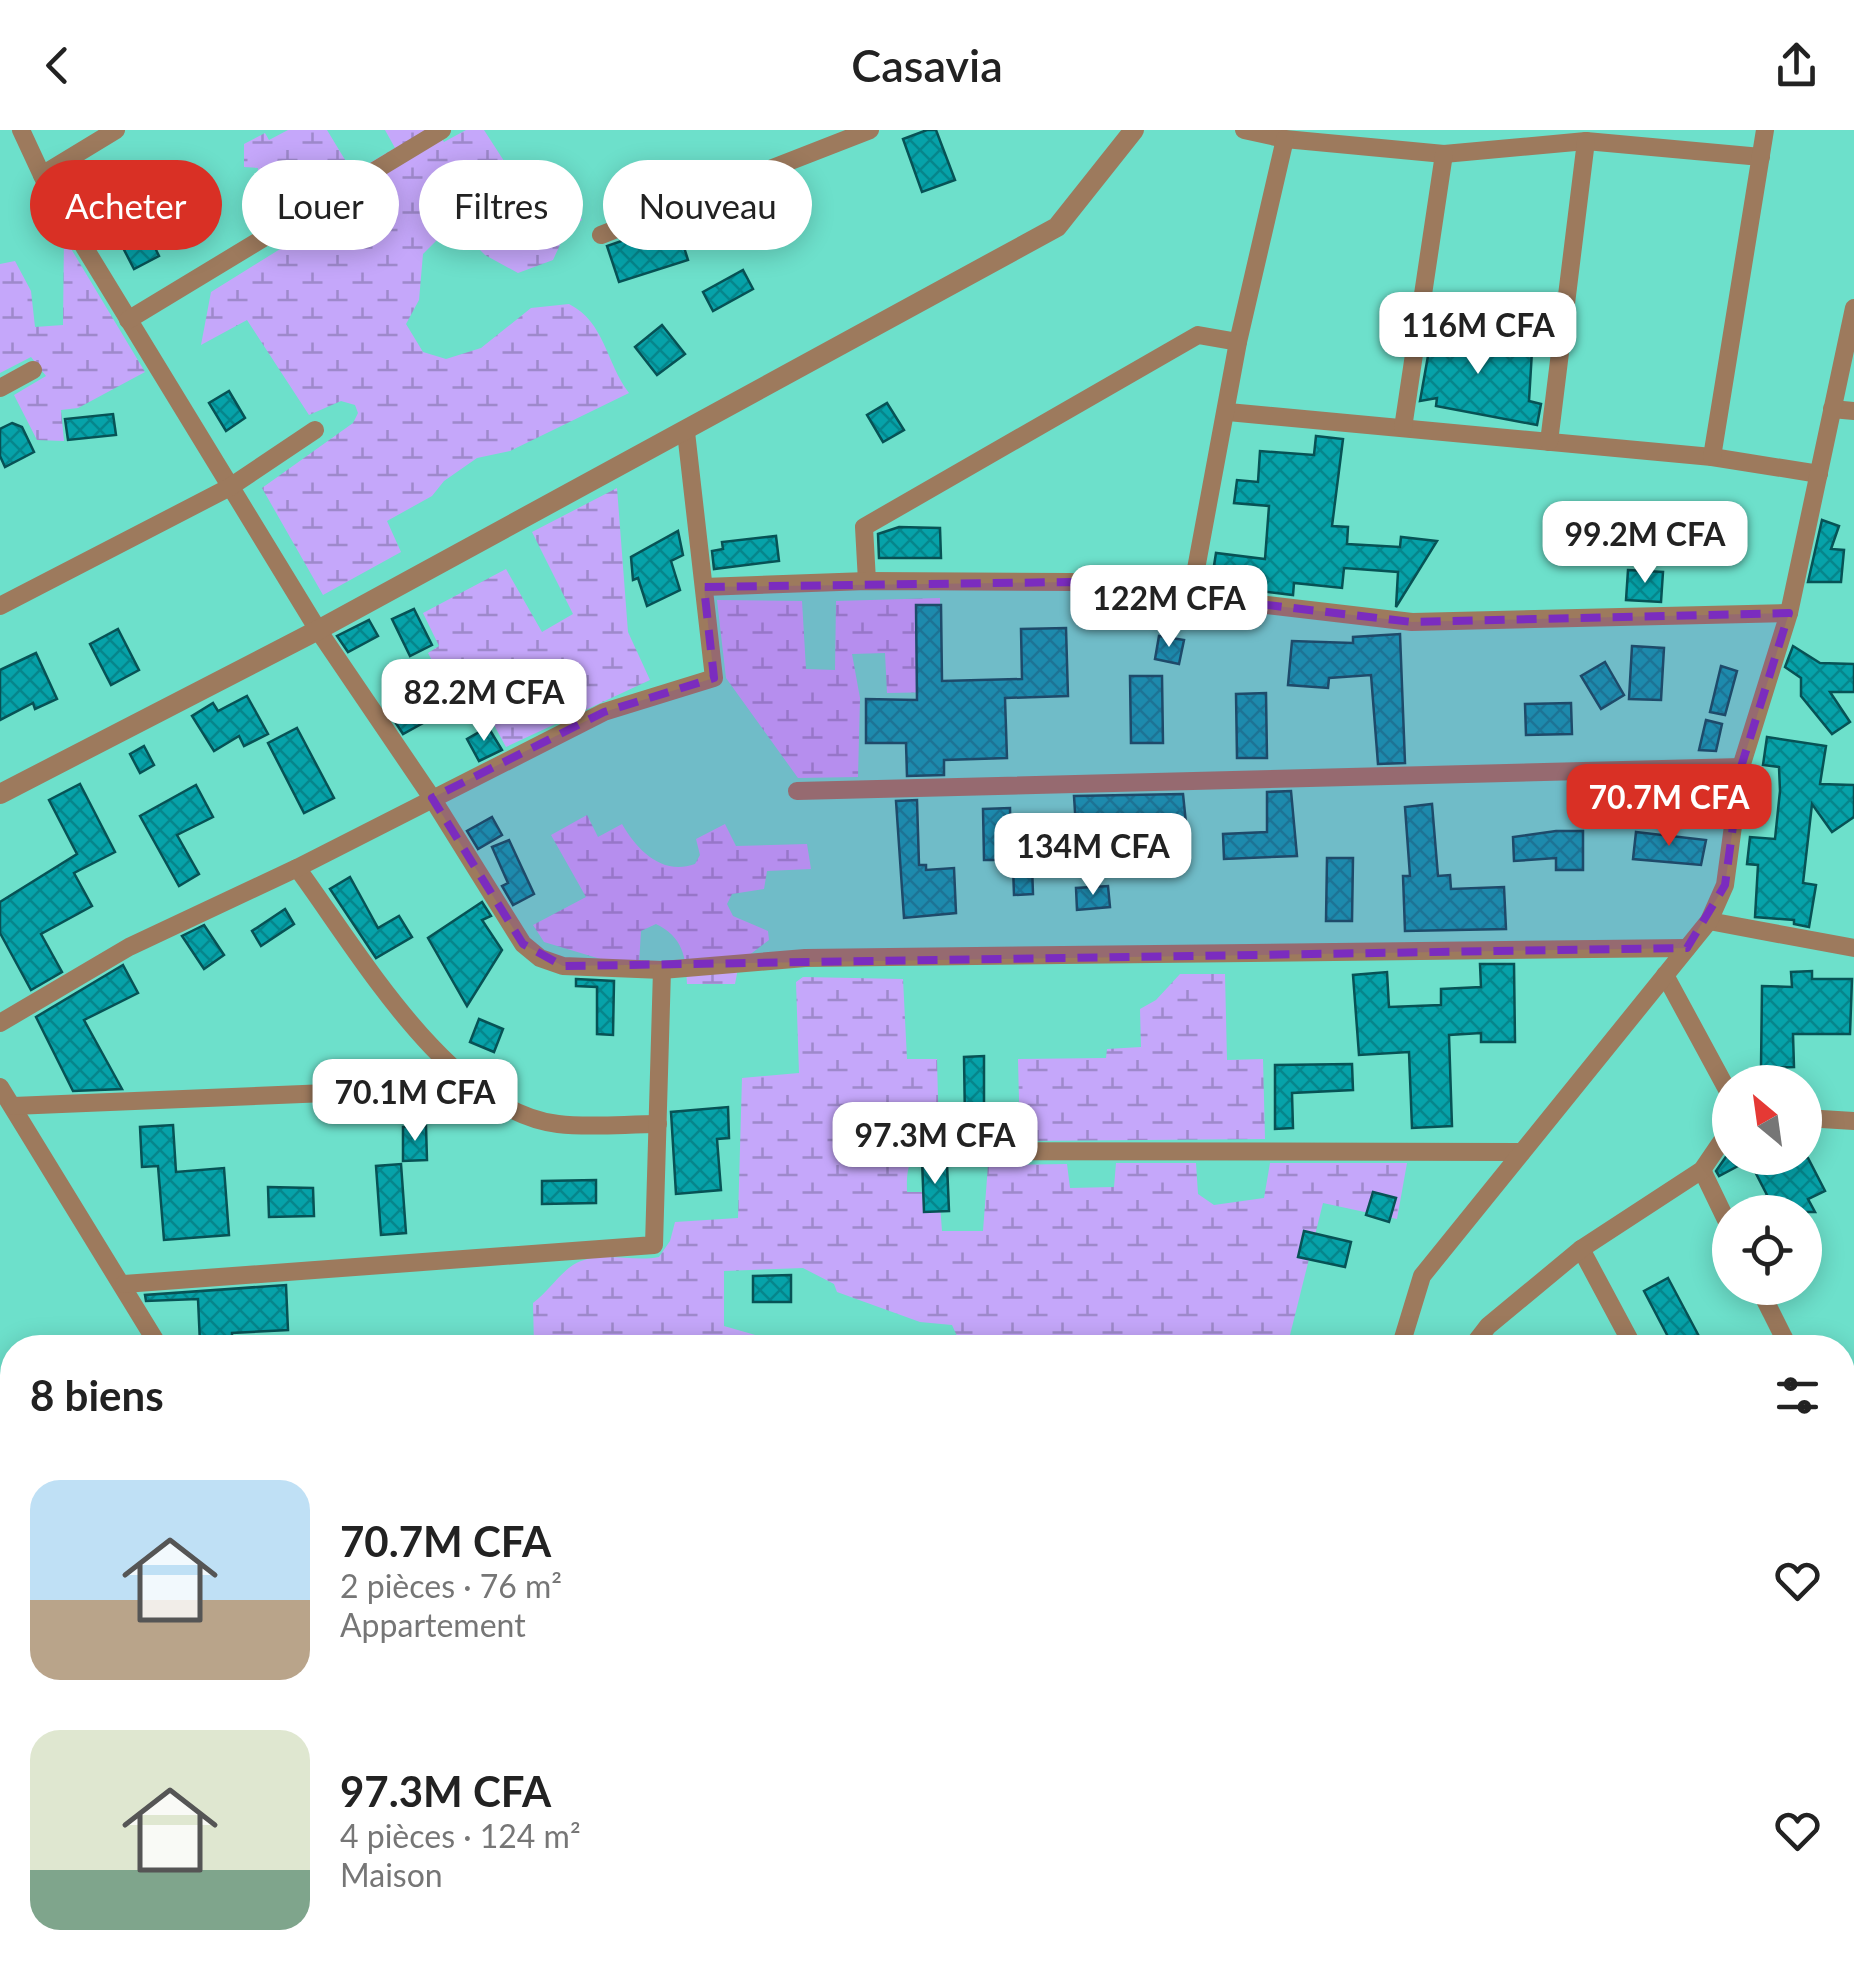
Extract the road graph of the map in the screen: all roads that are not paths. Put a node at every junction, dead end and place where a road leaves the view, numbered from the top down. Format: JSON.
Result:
{"nodes":[{"id":1,"x":21,"y":130,"type":"edge"},
{"id":2,"x":116,"y":130,"type":"edge"},
{"id":3,"x":442,"y":130,"type":"edge"},
{"id":4,"x":870,"y":130,"type":"edge"},
{"id":5,"x":1134,"y":130,"type":"edge"},
{"id":6,"x":1244,"y":130,"type":"edge"},
{"id":7,"x":1766,"y":130,"type":"edge"},
{"id":8,"x":1284,"y":139,"type":"junction"},
{"id":9,"x":1586,"y":141,"type":"junction"},
{"id":10,"x":1444,"y":154,"type":"junction"},
{"id":11,"x":1761,"y":156,"type":"junction"},
{"id":12,"x":35,"y":160,"type":"edge"},
{"id":13,"x":67,"y":160,"type":"edge"},
{"id":14,"x":602,"y":235,"type":"dead end"},
{"id":15,"x":86,"y":250,"type":"edge"},
{"id":16,"x":1854,"y":308,"type":"edge"},
{"id":17,"x":128,"y":320,"type":"junction"},
{"id":18,"x":1238,"y":342,"type":"junction"},
{"id":19,"x":32,"y":370,"type":"dead end"},
{"id":20,"x":0,"y":388,"type":"edge"},
{"id":21,"x":1832,"y":409,"type":"junction"},
{"id":22,"x":1854,"y":411,"type":"edge"},
{"id":23,"x":1228,"y":412,"type":"junction"},
{"id":24,"x":1403,"y":428,"type":"junction"},
{"id":25,"x":315,"y":430,"type":"dead end"},
{"id":26,"x":686,"y":432,"type":"junction"},
{"id":27,"x":1549,"y":442,"type":"junction"},
{"id":28,"x":1712,"y":457,"type":"junction"},
{"id":29,"x":1819,"y":474,"type":"junction"},
{"id":30,"x":230,"y":487,"type":"junction"},
{"id":31,"x":867,"y":581,"type":"junction"},
{"id":32,"x":704,"y":588,"type":"junction"},
{"id":33,"x":1192,"y":596,"type":"junction"},
{"id":34,"x":0,"y":606,"type":"edge"},
{"id":35,"x":1789,"y":613,"type":"junction"},
{"id":36,"x":318,"y":630,"type":"junction"},
{"id":37,"x":1741,"y":767,"type":"junction"},
{"id":38,"x":797,"y":791,"type":"dead end"},
{"id":39,"x":0,"y":794,"type":"edge"},
{"id":40,"x":432,"y":798,"type":"junction"},
{"id":41,"x":298,"y":868,"type":"junction"},
{"id":42,"x":1709,"y":921,"type":"junction"},
{"id":43,"x":1852,"y":943,"type":"edge"},
{"id":44,"x":1687,"y":948,"type":"junction"},
{"id":45,"x":662,"y":970,"type":"junction"},
{"id":46,"x":1665,"y":976,"type":"junction"},
{"id":47,"x":0,"y":1023,"type":"edge"},
{"id":48,"x":1714,"y":1065,"type":"edge"},
{"id":49,"x":0,"y":1086,"type":"edge"},
{"id":50,"x":474,"y":1087,"type":"junction"},
{"id":51,"x":13,"y":1106,"type":"junction"},
{"id":52,"x":1822,"y":1119,"type":"edge"},
{"id":53,"x":1854,"y":1122,"type":"edge"},
{"id":54,"x":658,"y":1124,"type":"junction"},
{"id":55,"x":942,"y":1152,"type":"dead end"},
{"id":56,"x":1522,"y":1152,"type":"junction"},
{"id":57,"x":1712,"y":1155,"type":"edge"},
{"id":58,"x":1702,"y":1170,"type":"junction"},
{"id":59,"x":1714,"y":1195,"type":"edge"},
{"id":60,"x":1581,"y":1249,"type":"junction"},
{"id":61,"x":124,"y":1284,"type":"junction"},
{"id":62,"x":1768,"y":1305,"type":"edge"},
{"id":63,"x":153,"y":1335,"type":"edge"},
{"id":64,"x":1404,"y":1335,"type":"edge"},
{"id":65,"x":1481,"y":1335,"type":"edge"},
{"id":66,"x":1627,"y":1335,"type":"edge"},
{"id":67,"x":1782,"y":1335,"type":"edge"}],
"edges":[{"from":1,"to":12,"type":"street"},
{"from":2,"to":13,"type":"street"},
{"from":3,"to":17,"type":"street"},
{"from":4,"to":14,"type":"street"},
{"from":5,"to":26,"type":"street"},
{"from":6,"to":8,"type":"street"},
{"from":7,"to":11,"type":"street"},
{"from":8,"to":10,"type":"street"},
{"from":8,"to":18,"type":"street"},
{"from":9,"to":10,"type":"street"},
{"from":9,"to":11,"type":"street"},
{"from":9,"to":27,"type":"street"},
{"from":10,"to":24,"type":"street"},
{"from":11,"to":28,"type":"street"},
{"from":15,"to":17,"type":"street"},
{"from":16,"to":21,"type":"street"},
{"from":17,"to":30,"type":"street"},
{"from":18,"to":23,"type":"street"},
{"from":18,"to":31,"type":"street"},
{"from":19,"to":20,"type":"street"},
{"from":21,"to":22,"type":"street"},
{"from":21,"to":29,"type":"street"},
{"from":23,"to":24,"type":"street"},
{"from":23,"to":33,"type":"street"},
{"from":24,"to":27,"type":"street"},
{"from":25,"to":30,"type":"street"},
{"from":26,"to":32,"type":"street"},
{"from":26,"to":36,"type":"street"},
{"from":27,"to":28,"type":"street"},
{"from":28,"to":29,"type":"street"},
{"from":29,"to":35,"type":"street"},
{"from":30,"to":34,"type":"street"},
{"from":30,"to":36,"type":"street"},
{"from":31,"to":32,"type":"street"},
{"from":31,"to":33,"type":"street"},
{"from":32,"to":40,"type":"street"},
{"from":33,"to":35,"type":"street"},
{"from":35,"to":37,"type":"street"},
{"from":36,"to":39,"type":"street"},
{"from":36,"to":40,"type":"street"},
{"from":37,"to":38,"type":"street"},
{"from":37,"to":42,"type":"street"},
{"from":40,"to":41,"type":"street"},
{"from":40,"to":45,"type":"street"},
{"from":41,"to":47,"type":"street"},
{"from":41,"to":50,"type":"street"},
{"from":42,"to":43,"type":"street"},
{"from":42,"to":44,"type":"street"},
{"from":44,"to":45,"type":"street"},
{"from":44,"to":46,"type":"street"},
{"from":45,"to":54,"type":"street"},
{"from":46,"to":48,"type":"street"},
{"from":46,"to":56,"type":"street"},
{"from":49,"to":51,"type":"street"},
{"from":50,"to":51,"type":"street"},
{"from":50,"to":54,"type":"street"},
{"from":51,"to":61,"type":"street"},
{"from":52,"to":53,"type":"street"},
{"from":54,"to":61,"type":"street"},
{"from":55,"to":56,"type":"street"},
{"from":56,"to":64,"type":"street"},
{"from":57,"to":58,"type":"street"},
{"from":58,"to":59,"type":"street"},
{"from":58,"to":60,"type":"street"},
{"from":60,"to":65,"type":"street"},
{"from":60,"to":66,"type":"street"},
{"from":61,"to":63,"type":"street"},
{"from":62,"to":67,"type":"street"}]}
